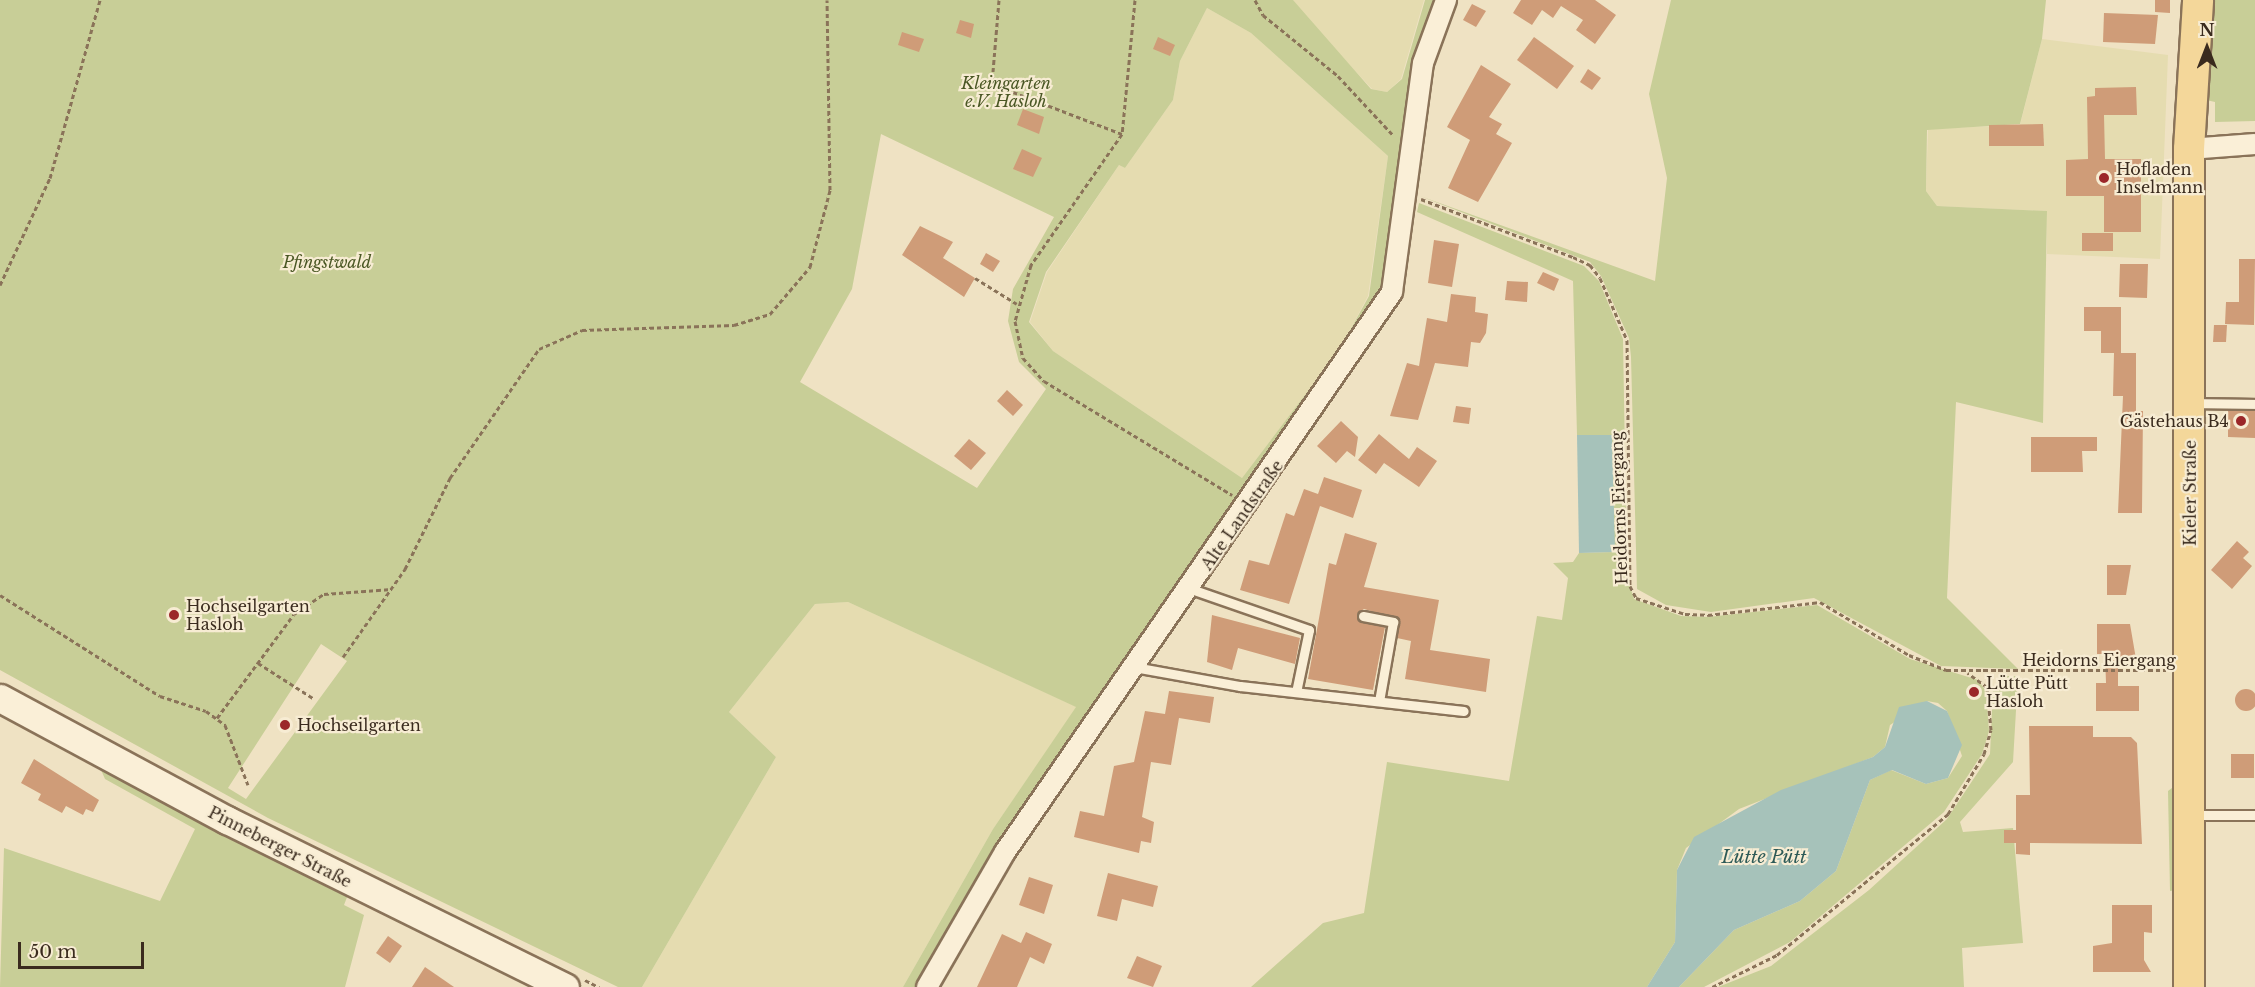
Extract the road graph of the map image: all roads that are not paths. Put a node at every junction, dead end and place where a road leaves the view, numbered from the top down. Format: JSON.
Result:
{"nodes":[{"id":1,"x":1446,"y":0,"type":"edge"},
{"id":2,"x":2198,"y":0,"type":"edge"},
{"id":3,"x":2255,"y":144,"type":"edge"},
{"id":4,"x":2189,"y":149,"type":"junction"},
{"id":5,"x":2190,"y":402,"type":"junction"},
{"id":6,"x":2255,"y":404,"type":"edge"},
{"id":7,"x":1191,"y":589,"type":"junction"},
{"id":8,"x":1363,"y":616,"type":"dead end"},
{"id":9,"x":1134,"y":667,"type":"junction"},
{"id":10,"x":1296,"y":692,"type":"junction"},
{"id":11,"x":0,"y":698,"type":"edge"},
{"id":12,"x":1379,"y":701,"type":"junction"},
{"id":13,"x":1464,"y":711,"type":"dead end"},
{"id":14,"x":2190,"y":814,"type":"junction"},
{"id":15,"x":2255,"y":815,"type":"edge"},
{"id":16,"x":565,"y":987,"type":"edge"},
{"id":17,"x":927,"y":987,"type":"edge"},
{"id":18,"x":2189,"y":987,"type":"edge"}],
"edges":[{"from":1,"to":7,"type":"street","name":"Alte Landstraße"},
{"from":2,"to":4,"type":"main road","name":"Kieler Straße"},
{"from":3,"to":4,"type":"street"},
{"from":4,"to":5,"type":"main road","name":"Kieler Straße"},
{"from":5,"to":6,"type":"lane"},
{"from":5,"to":14,"type":"main road","name":"Kieler Straße"},
{"from":7,"to":9,"type":"street","name":"Alte Landstraße"},
{"from":7,"to":10,"type":"lane"},
{"from":8,"to":12,"type":"lane"},
{"from":9,"to":10,"type":"lane"},
{"from":9,"to":17,"type":"street","name":"Alte Landstraße"},
{"from":10,"to":12,"type":"lane"},
{"from":11,"to":16,"type":"main road","name":"Pinneberger Straße"},
{"from":12,"to":13,"type":"lane"},
{"from":14,"to":15,"type":"lane"},
{"from":14,"to":18,"type":"main road","name":"Kieler Straße"}]}
